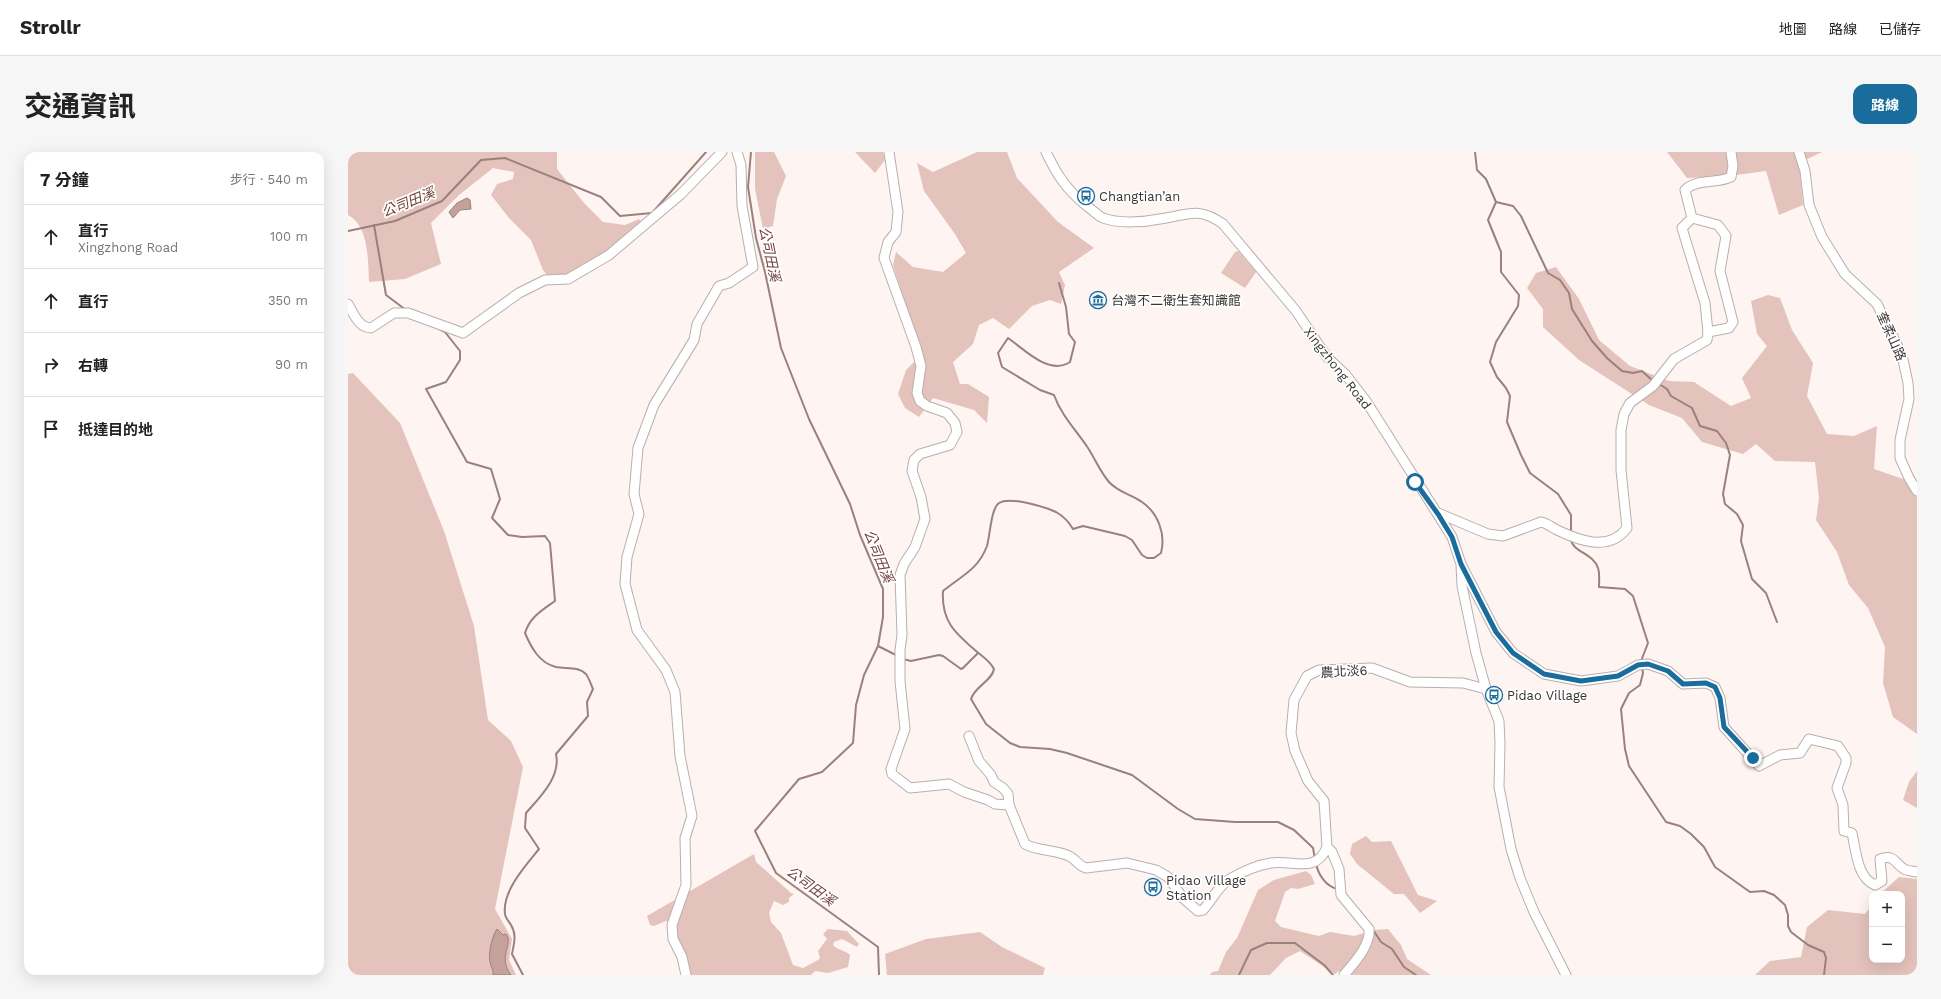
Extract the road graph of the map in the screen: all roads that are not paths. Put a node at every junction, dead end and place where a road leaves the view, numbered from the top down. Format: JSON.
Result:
{"nodes":[{"id":1,"x":722,"y":152,"type":"edge"},
{"id":2,"x":737,"y":152,"type":"edge"},
{"id":3,"x":889,"y":152,"type":"edge"},
{"id":4,"x":1046,"y":152,"type":"edge"},
{"id":5,"x":1731,"y":152,"type":"edge"},
{"id":6,"x":1800,"y":152,"type":"edge"},
{"id":7,"x":1692,"y":218,"type":"junction"},
{"id":8,"x":348,"y":304,"type":"edge"},
{"id":9,"x":1708,"y":332,"type":"junction"},
{"id":10,"x":1917,"y":491,"type":"edge"},
{"id":11,"x":1438,"y":514,"type":"junction"},
{"id":12,"x":1461,"y":564,"type":"junction"},
{"id":13,"x":1486,"y":689,"type":"junction"},
{"id":14,"x":969,"y":736,"type":"dead end"},
{"id":15,"x":1009,"y":805,"type":"junction"},
{"id":16,"x":1327,"y":847,"type":"junction"},
{"id":17,"x":1917,"y":872,"type":"edge"},
{"id":18,"x":686,"y":975,"type":"edge"},
{"id":19,"x":1344,"y":975,"type":"edge"},
{"id":20,"x":1566,"y":975,"type":"edge"}],
"edges":[{"from":1,"to":8,"type":"street"},
{"from":2,"to":18,"type":"street"},
{"from":3,"to":15,"type":"street"},
{"from":4,"to":11,"type":"street","name":"Xingzhong Road"},
{"from":5,"to":7,"type":"street"},
{"from":6,"to":10,"type":"street","name":"奎柔山路"},
{"from":7,"to":9,"type":"street"},
{"from":7,"to":9,"type":"street"},
{"from":9,"to":11,"type":"street"},
{"from":11,"to":12,"type":"street","name":"Xingzhong Road"},
{"from":12,"to":13,"type":"street","name":"Xingzhong Road"},
{"from":12,"to":17,"type":"street"},
{"from":13,"to":16,"type":"street","name":"農北淡6","number":"農北淡6"},
{"from":13,"to":20,"type":"street","name":"Xingzhong Road"},
{"from":14,"to":15,"type":"street"},
{"from":15,"to":16,"type":"street"},
{"from":16,"to":19,"type":"street","name":"農北淡6","number":"農北淡6"}]}
